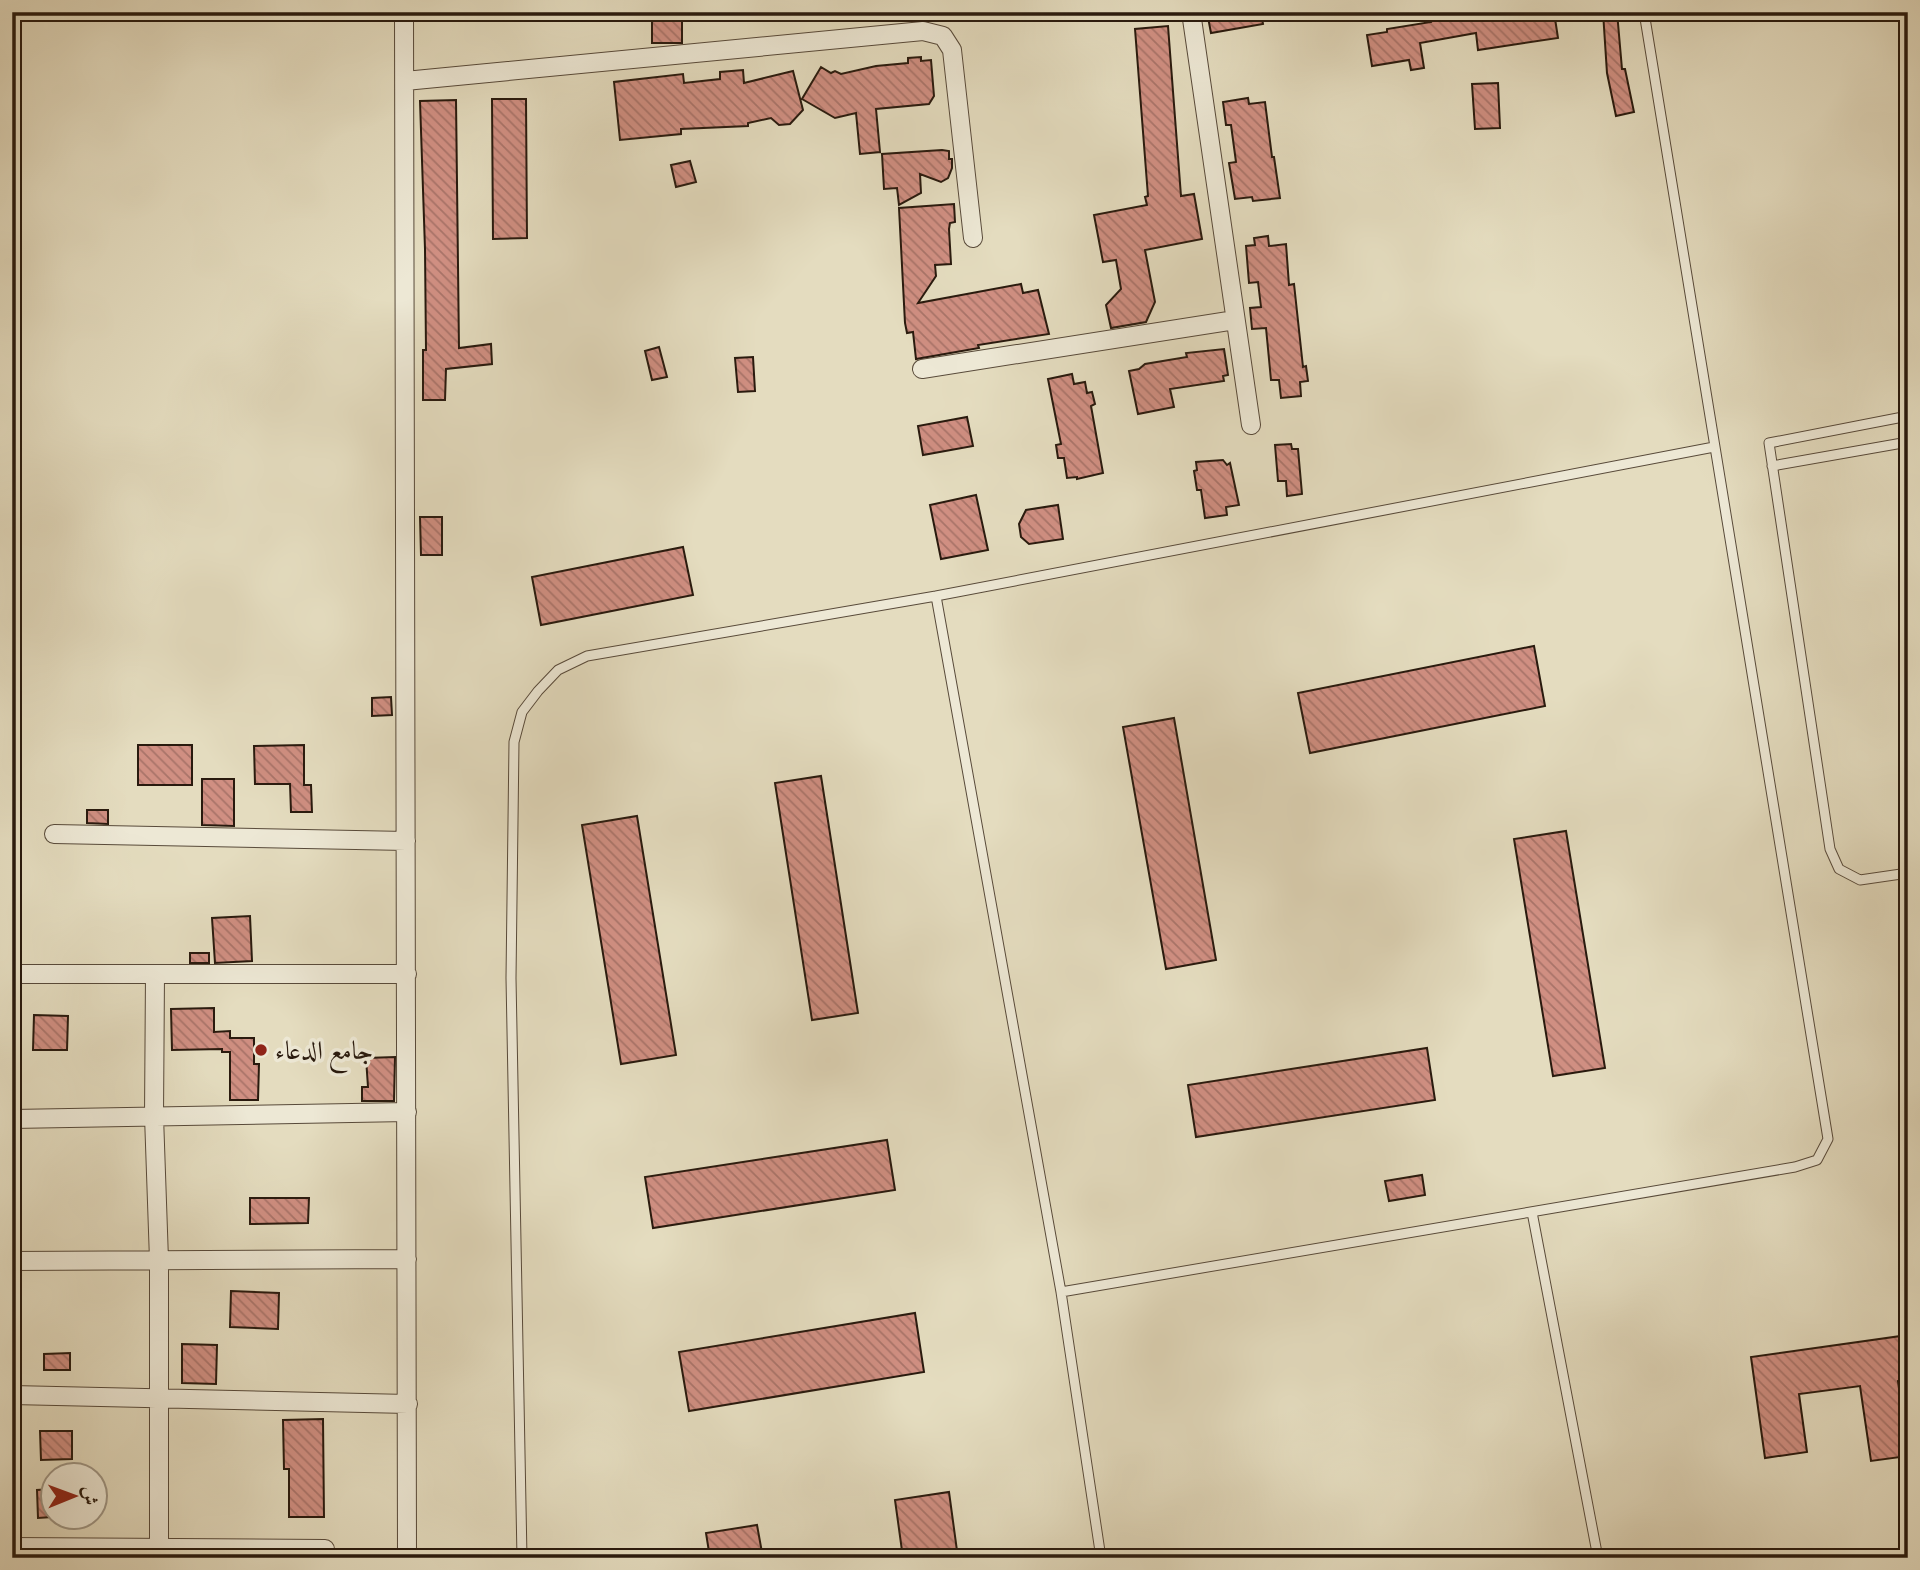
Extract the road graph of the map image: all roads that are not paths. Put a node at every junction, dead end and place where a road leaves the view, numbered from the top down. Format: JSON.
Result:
{"nodes":[{"id":1,"x":404,"y":12,"type":"edge"},
{"id":2,"x":1191,"y":12,"type":"edge"},
{"id":3,"x":1644,"y":12,"type":"edge"},
{"id":4,"x":405,"y":81,"type":"junction"},
{"id":5,"x":973,"y":238,"type":"dead end"},
{"id":6,"x":1235,"y":320,"type":"junction"},
{"id":7,"x":922,"y":369,"type":"dead end"},
{"id":8,"x":1908,"y":416,"type":"edge"},
{"id":9,"x":1251,"y":425,"type":"dead end"},
{"id":10,"x":1908,"y":442,"type":"edge"},
{"id":11,"x":1714,"y":447,"type":"junction"},
{"id":12,"x":1772,"y":466,"type":"junction"},
{"id":13,"x":936,"y":596,"type":"junction"},
{"id":14,"x":54,"y":834,"type":"dead end"},
{"id":15,"x":407,"y":841,"type":"junction"},
{"id":16,"x":1908,"y":873,"type":"edge"},
{"id":17,"x":12,"y":974,"type":"edge"},
{"id":18,"x":155,"y":974,"type":"junction"},
{"id":19,"x":407,"y":974,"type":"junction"},
{"id":20,"x":407,"y":1112,"type":"junction"},
{"id":21,"x":154,"y":1116,"type":"junction"},
{"id":22,"x":12,"y":1119,"type":"edge"},
{"id":23,"x":1532,"y":1213,"type":"junction"},
{"id":24,"x":407,"y":1259,"type":"junction"},
{"id":25,"x":159,"y":1260,"type":"junction"},
{"id":26,"x":12,"y":1261,"type":"edge"},
{"id":27,"x":1061,"y":1292,"type":"junction"},
{"id":28,"x":12,"y":1395,"type":"edge"},
{"id":29,"x":159,"y":1398,"type":"junction"},
{"id":30,"x":408,"y":1404,"type":"junction"},
{"id":31,"x":12,"y":1547,"type":"edge"},
{"id":32,"x":159,"y":1547,"type":"junction"},
{"id":33,"x":325,"y":1549,"type":"dead end"},
{"id":34,"x":407,"y":1558,"type":"edge"},
{"id":35,"x":522,"y":1558,"type":"edge"},
{"id":36,"x":1101,"y":1558,"type":"edge"},
{"id":37,"x":1598,"y":1558,"type":"edge"}],
"edges":[{"from":1,"to":4,"type":"street"},
{"from":2,"to":6,"type":"street"},
{"from":3,"to":11,"type":"lane"},
{"from":4,"to":5,"type":"street"},
{"from":4,"to":15,"type":"street"},
{"from":6,"to":7,"type":"street"},
{"from":6,"to":9,"type":"street"},
{"from":8,"to":12,"type":"lane"},
{"from":10,"to":12,"type":"lane"},
{"from":11,"to":13,"type":"lane"},
{"from":11,"to":23,"type":"lane"},
{"from":12,"to":16,"type":"lane"},
{"from":13,"to":27,"type":"lane"},
{"from":13,"to":35,"type":"lane"},
{"from":14,"to":15,"type":"street"},
{"from":15,"to":19,"type":"street"},
{"from":17,"to":18,"type":"street"},
{"from":18,"to":19,"type":"street"},
{"from":18,"to":21,"type":"street"},
{"from":19,"to":20,"type":"street"},
{"from":20,"to":21,"type":"street"},
{"from":20,"to":24,"type":"street"},
{"from":21,"to":22,"type":"street"},
{"from":21,"to":25,"type":"street"},
{"from":23,"to":27,"type":"lane"},
{"from":23,"to":37,"type":"lane"},
{"from":24,"to":25,"type":"street"},
{"from":24,"to":30,"type":"street"},
{"from":25,"to":26,"type":"street"},
{"from":25,"to":29,"type":"street"},
{"from":27,"to":36,"type":"lane"},
{"from":28,"to":29,"type":"street"},
{"from":29,"to":30,"type":"street"},
{"from":29,"to":32,"type":"street"},
{"from":30,"to":34,"type":"street"},
{"from":31,"to":32,"type":"street"},
{"from":32,"to":33,"type":"street"}]}
